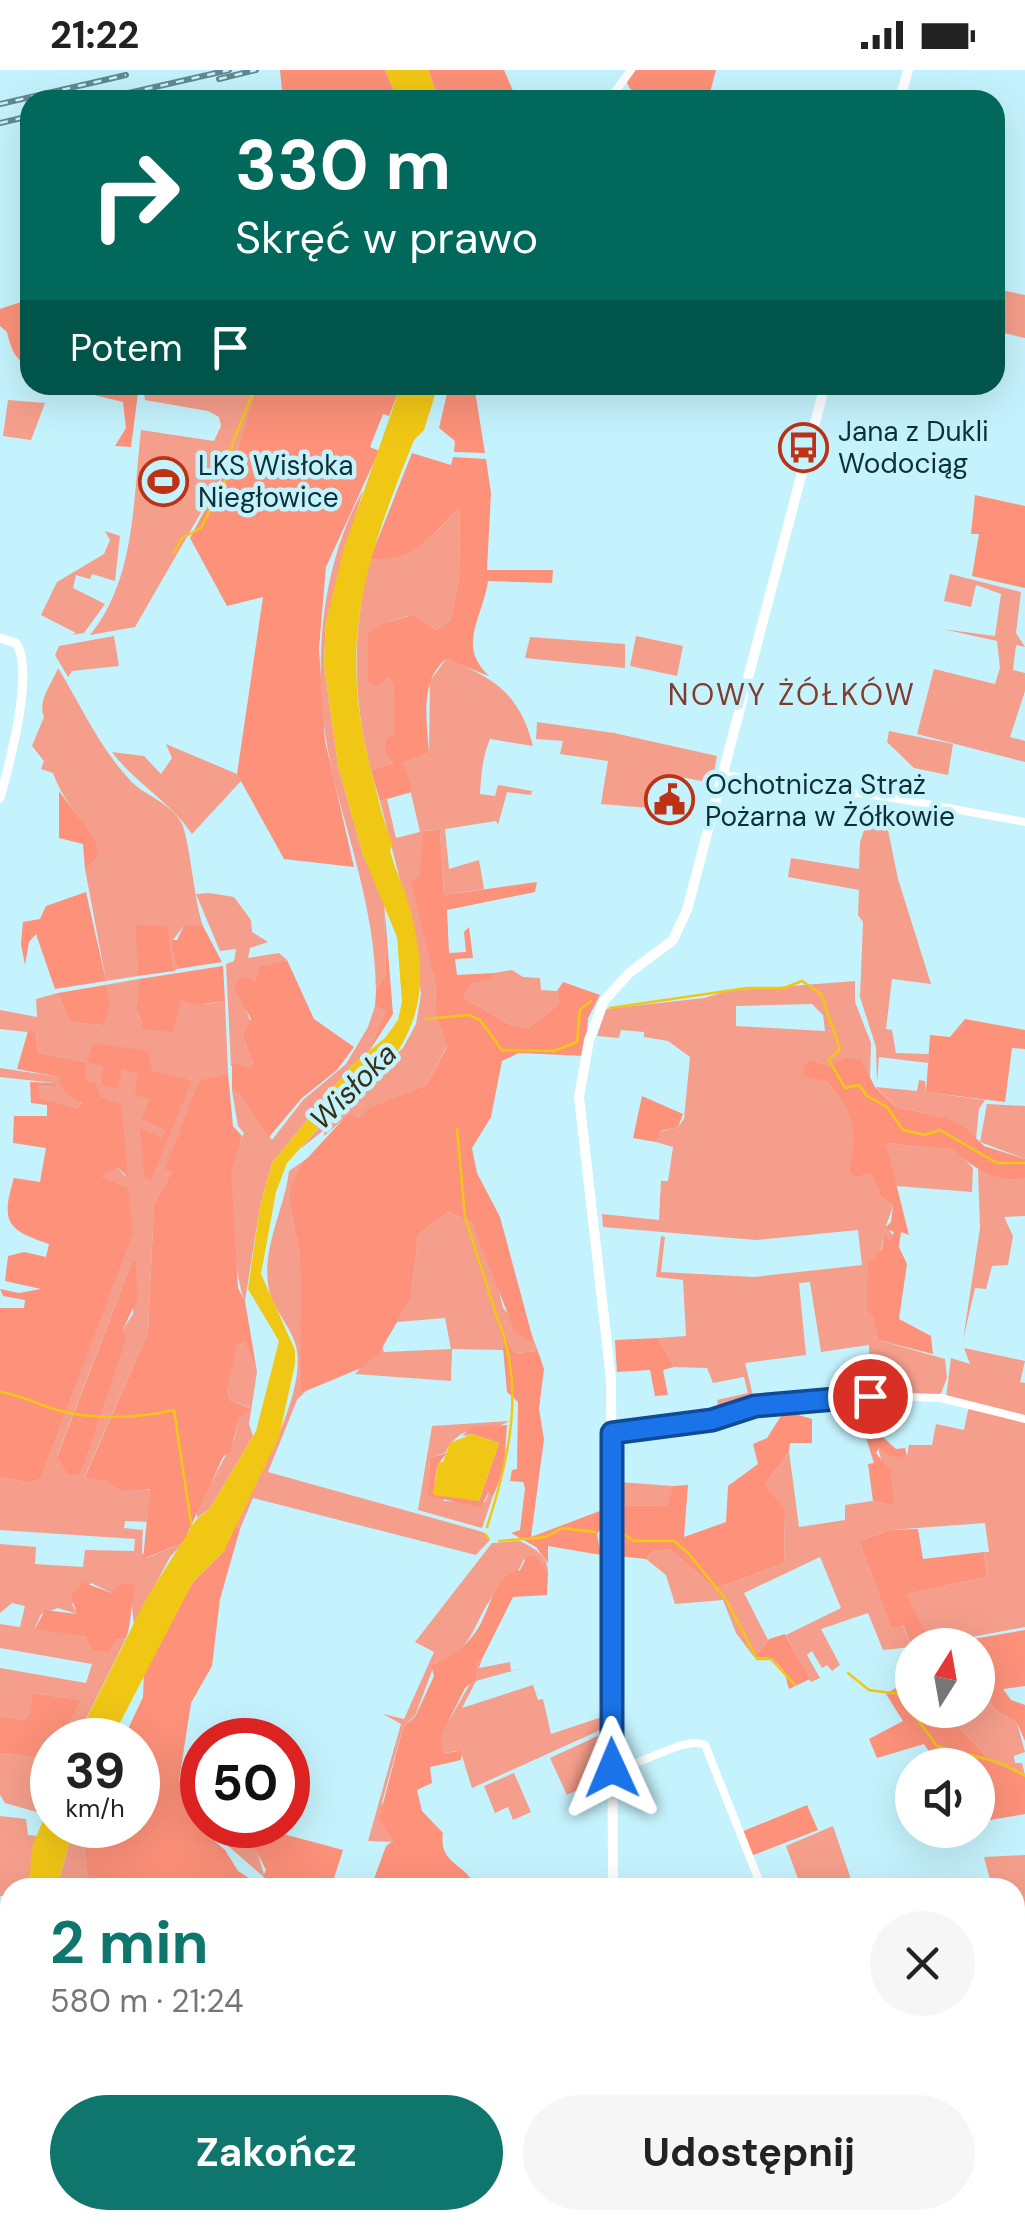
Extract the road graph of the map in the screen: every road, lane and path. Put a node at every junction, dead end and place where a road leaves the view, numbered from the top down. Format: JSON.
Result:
{"nodes":[{"id":1,"x":821,"y":395,"type":"edge"},
{"id":2,"x":0,"y":638,"type":"edge"},
{"id":3,"x":4,"y":770,"type":"edge"},
{"id":4,"x":723,"y":775,"type":"junction"},
{"id":5,"x":0,"y":798,"type":"edge"},
{"id":6,"x":1025,"y":822,"type":"edge"},
{"id":7,"x":1025,"y":1419,"type":"edge"},
{"id":8,"x":612,"y":1433,"type":"junction"},
{"id":9,"x":612,"y":1768,"type":"junction"},
{"id":10,"x":614,"y":1878,"type":"edge"},
{"id":11,"x":758,"y":1878,"type":"edge"}],
"edges":[{"from":1,"to":4,"type":"main road"},
{"from":2,"to":3,"type":"street"},
{"from":3,"to":5,"type":"street"},
{"from":4,"to":6,"type":"street"},
{"from":4,"to":8,"type":"main road"},
{"from":7,"to":8,"type":"street"},
{"from":8,"to":9,"type":"main road"},
{"from":9,"to":10,"type":"main road"},
{"from":9,"to":11,"type":"street"}]}
